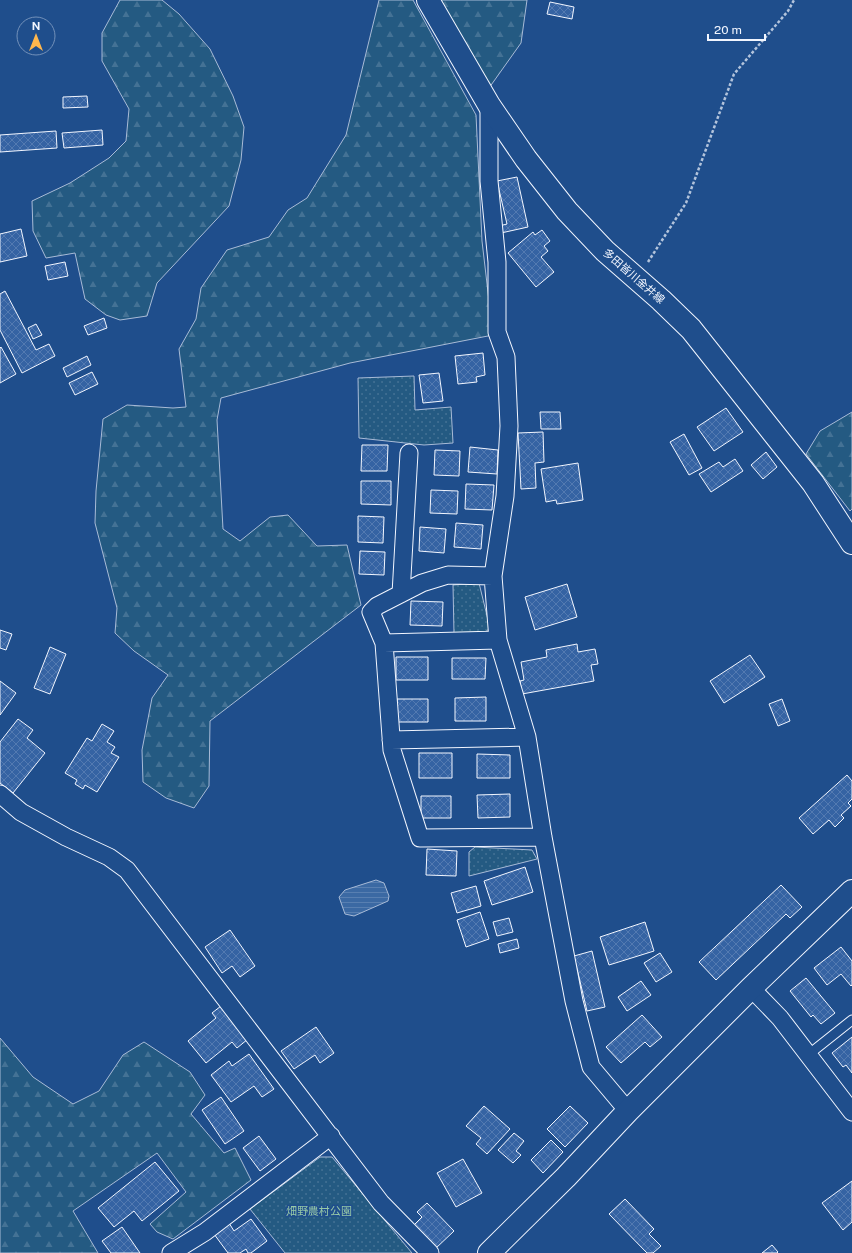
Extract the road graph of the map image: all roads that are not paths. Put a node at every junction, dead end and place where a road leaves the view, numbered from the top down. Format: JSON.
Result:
{"nodes":[{"id":1,"x":428,"y":0,"type":"edge"},
{"id":2,"x":489,"y":105,"type":"junction"},
{"id":3,"x":409,"y":453,"type":"dead end"},
{"id":4,"x":852,"y":543,"type":"edge"},
{"id":5,"x":493,"y":576,"type":"junction"},
{"id":6,"x":401,"y":594,"type":"junction"},
{"id":7,"x":498,"y":640,"type":"junction"},
{"id":8,"x":384,"y":643,"type":"junction"},
{"id":9,"x":527,"y":737,"type":"junction"},
{"id":10,"x":391,"y":740,"type":"junction"},
{"id":11,"x":0,"y":794,"type":"edge"},
{"id":12,"x":543,"y":837,"type":"junction"},
{"id":13,"x":852,"y":891,"type":"edge"},
{"id":14,"x":751,"y":988,"type":"junction"},
{"id":15,"x":852,"y":1020,"type":"edge"},
{"id":16,"x":808,"y":1055,"type":"junction"},
{"id":17,"x":628,"y":1111,"type":"junction"},
{"id":18,"x":852,"y":1112,"type":"edge"},
{"id":19,"x":331,"y":1136,"type":"junction"},
{"id":20,"x":171,"y":1253,"type":"edge"},
{"id":21,"x":430,"y":1253,"type":"edge"},
{"id":22,"x":489,"y":1253,"type":"edge"}],
"edges":[{"from":1,"to":2,"type":"main road","name":"多田皆川金井線"},
{"from":2,"to":4,"type":"main road","name":"多田皆川金井線"},
{"from":2,"to":5,"type":"street"},
{"from":3,"to":6,"type":"street"},
{"from":5,"to":6,"type":"street"},
{"from":5,"to":7,"type":"street"},
{"from":6,"to":8,"type":"street"},
{"from":7,"to":8,"type":"street"},
{"from":7,"to":9,"type":"street"},
{"from":8,"to":10,"type":"street"},
{"from":9,"to":10,"type":"street"},
{"from":9,"to":12,"type":"street"},
{"from":10,"to":12,"type":"street"},
{"from":11,"to":19,"type":"street"},
{"from":12,"to":17,"type":"street"},
{"from":13,"to":14,"type":"main road"},
{"from":14,"to":16,"type":"street"},
{"from":14,"to":17,"type":"main road"},
{"from":15,"to":16,"type":"lane"},
{"from":16,"to":18,"type":"street"},
{"from":17,"to":22,"type":"main road"},
{"from":19,"to":20,"type":"street"},
{"from":19,"to":21,"type":"street"}]}
